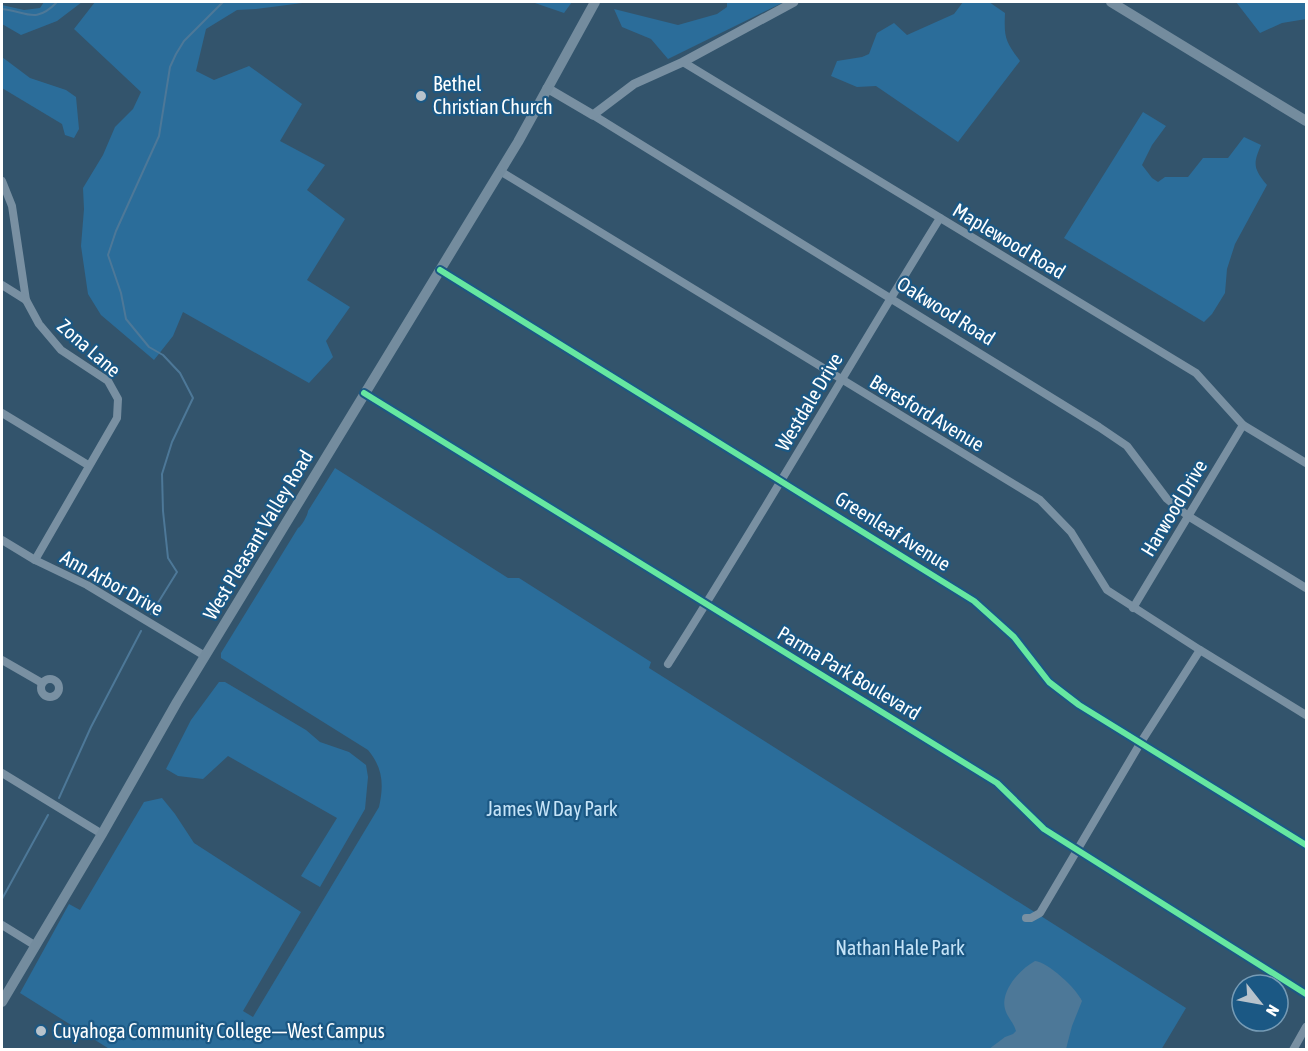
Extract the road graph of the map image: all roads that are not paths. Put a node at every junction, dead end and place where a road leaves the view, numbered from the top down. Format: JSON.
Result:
{"nodes":[{"id":1,"x":595,"y":2,"type":"edge"},
{"id":2,"x":794,"y":2,"type":"edge"},
{"id":3,"x":1111,"y":2,"type":"edge"},
{"id":4,"x":683,"y":62,"type":"junction"},
{"id":5,"x":547,"y":88,"type":"junction"},
{"id":6,"x":593,"y":115,"type":"junction"},
{"id":7,"x":1306,"y":121,"type":"edge"},
{"id":8,"x":500,"y":171,"type":"junction"},
{"id":9,"x":2,"y":181,"type":"edge"},
{"id":10,"x":940,"y":218,"type":"junction"},
{"id":11,"x":440,"y":270,"type":"junction"},
{"id":12,"x":2,"y":285,"type":"edge"},
{"id":13,"x":890,"y":298,"type":"junction"},
{"id":14,"x":26,"y":300,"type":"junction"},
{"id":15,"x":841,"y":380,"type":"junction"},
{"id":16,"x":364,"y":393,"type":"junction"},
{"id":17,"x":2,"y":413,"type":"edge"},
{"id":18,"x":1243,"y":425,"type":"junction"},
{"id":19,"x":1306,"y":463,"type":"edge"},
{"id":20,"x":88,"y":465,"type":"junction"},
{"id":21,"x":780,"y":481,"type":"junction"},
{"id":22,"x":1188,"y":516,"type":"junction"},
{"id":23,"x":2,"y":540,"type":"edge"},
{"id":24,"x":35,"y":560,"type":"junction"},
{"id":25,"x":1306,"y":588,"type":"edge"},
{"id":26,"x":706,"y":605,"type":"junction"},
{"id":27,"x":1133,"y":608,"type":"junction"},
{"id":28,"x":1200,"y":650,"type":"junction"},
{"id":29,"x":205,"y":656,"type":"junction"},
{"id":30,"x":2,"y":660,"type":"edge"},
{"id":31,"x":668,"y":664,"type":"dead end"},
{"id":32,"x":42,"y":683,"type":"dead end"},
{"id":33,"x":1306,"y":716,"type":"edge"},
{"id":34,"x":1141,"y":742,"type":"junction"},
{"id":35,"x":2,"y":773,"type":"edge"},
{"id":36,"x":102,"y":834,"type":"junction"},
{"id":37,"x":1306,"y":845,"type":"edge"},
{"id":38,"x":1078,"y":851,"type":"junction"},
{"id":39,"x":1026,"y":918,"type":"dead end"},
{"id":40,"x":2,"y":925,"type":"edge"},
{"id":41,"x":36,"y":946,"type":"junction"},
{"id":42,"x":1306,"y":994,"type":"edge"},
{"id":43,"x":2,"y":1002,"type":"edge"},
{"id":44,"x":1306,"y":1027,"type":"edge"},
{"id":45,"x":1293,"y":1050,"type":"edge"}],
"edges":[{"from":1,"to":5,"type":"main road","name":"West Pleasant Valley Road"},
{"from":2,"to":4,"type":"street"},
{"from":3,"to":7,"type":"main road"},
{"from":4,"to":6,"type":"street"},
{"from":4,"to":10,"type":"street","name":"Maplewood Road"},
{"from":5,"to":6,"type":"street","name":"Oakwood Road"},
{"from":5,"to":8,"type":"main road","name":"West Pleasant Valley Road"},
{"from":6,"to":13,"type":"street","name":"Oakwood Road"},
{"from":8,"to":11,"type":"main road","name":"West Pleasant Valley Road"},
{"from":8,"to":15,"type":"street","name":"Beresford Avenue"},
{"from":9,"to":14,"type":"street","name":"Zona Lane"},
{"from":10,"to":13,"type":"street","name":"Westdale Drive"},
{"from":10,"to":18,"type":"street","name":"Maplewood Road"},
{"from":11,"to":16,"type":"main road","name":"West Pleasant Valley Road"},
{"from":11,"to":21,"type":"street","name":"Greenleaf Avenue"},
{"from":12,"to":14,"type":"street"},
{"from":13,"to":15,"type":"street","name":"Westdale Drive"},
{"from":13,"to":22,"type":"street","name":"Oakwood Road"},
{"from":14,"to":20,"type":"street","name":"Zona Lane"},
{"from":15,"to":21,"type":"street","name":"Westdale Drive"},
{"from":15,"to":27,"type":"street","name":"Beresford Avenue"},
{"from":16,"to":26,"type":"street","name":"Parma Park Boulevard"},
{"from":16,"to":29,"type":"main road","name":"West Pleasant Valley Road"},
{"from":17,"to":20,"type":"street"},
{"from":18,"to":19,"type":"street","name":"Maplewood Road"},
{"from":18,"to":22,"type":"street","name":"Harwood Drive"},
{"from":20,"to":24,"type":"street","name":"Zona Lane"},
{"from":21,"to":26,"type":"street","name":"Westdale Drive"},
{"from":21,"to":34,"type":"street","name":"Greenleaf Avenue"},
{"from":22,"to":25,"type":"street","name":"Oakwood Road"},
{"from":22,"to":27,"type":"street","name":"Harwood Drive"},
{"from":23,"to":24,"type":"street","name":"Ann Arbor Drive"},
{"from":24,"to":29,"type":"street","name":"Ann Arbor Drive"},
{"from":26,"to":31,"type":"street","name":"Westdale Drive"},
{"from":26,"to":38,"type":"street","name":"Parma Park Boulevard"},
{"from":27,"to":28,"type":"street","name":"Beresford Avenue"},
{"from":28,"to":33,"type":"street","name":"Beresford Avenue"},
{"from":28,"to":34,"type":"street"},
{"from":29,"to":36,"type":"main road","name":"West Pleasant Valley Road"},
{"from":30,"to":32,"type":"street"},
{"from":34,"to":37,"type":"street","name":"Greenleaf Avenue"},
{"from":34,"to":38,"type":"street"},
{"from":35,"to":36,"type":"street"},
{"from":36,"to":41,"type":"main road","name":"West Pleasant Valley Road"},
{"from":38,"to":39,"type":"street"},
{"from":38,"to":42,"type":"street","name":"Parma Park Boulevard"},
{"from":40,"to":41,"type":"street"},
{"from":41,"to":43,"type":"main road","name":"West Pleasant Valley Road"},
{"from":44,"to":45,"type":"street"}]}
